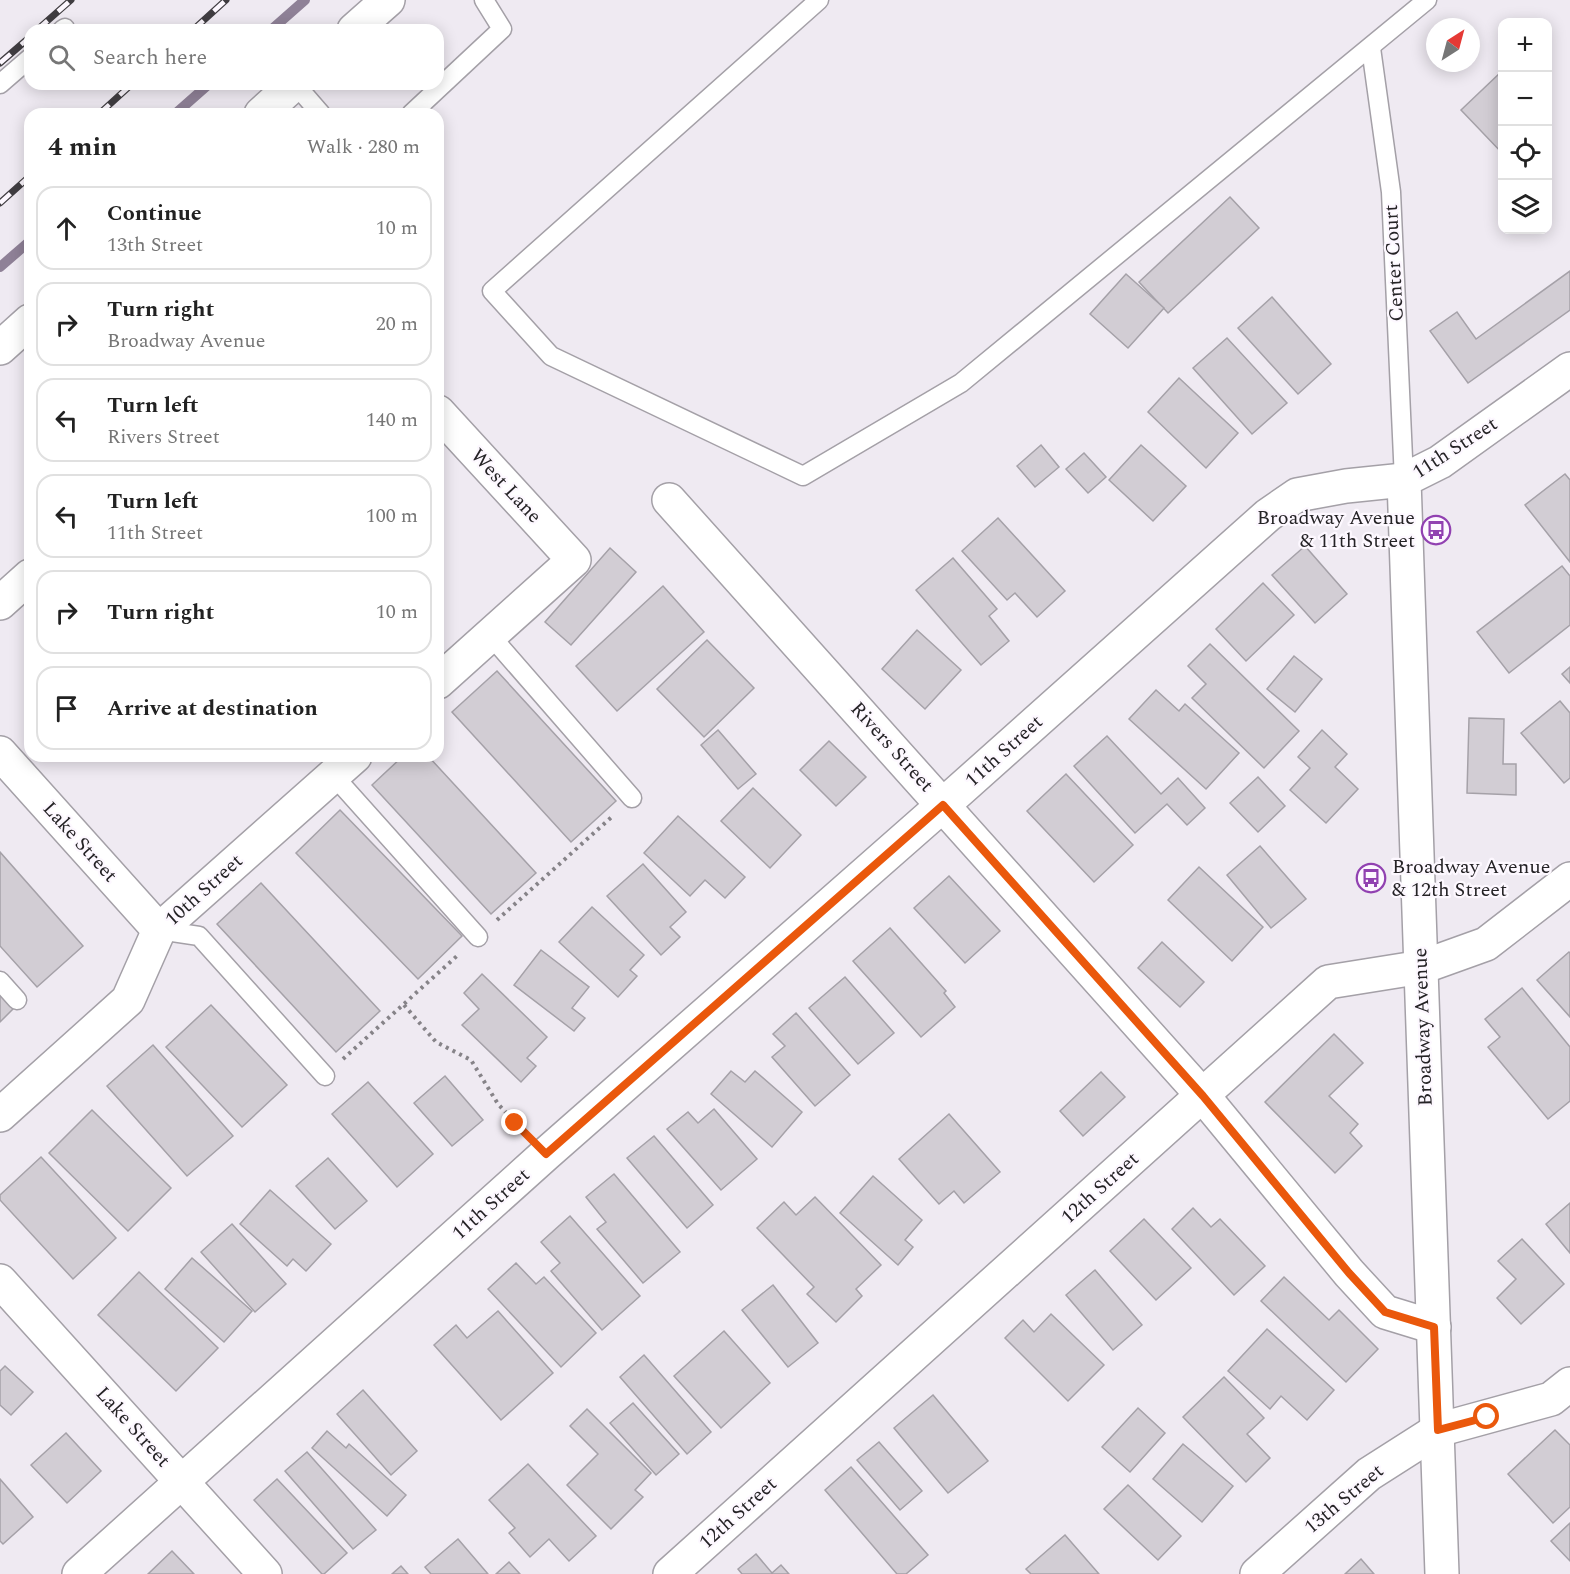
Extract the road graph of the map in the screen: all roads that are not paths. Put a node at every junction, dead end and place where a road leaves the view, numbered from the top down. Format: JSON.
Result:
{"nodes":[{"id":1,"x":388,"y":0,"type":"edge"},
{"id":2,"x":484,"y":0,"type":"edge"},
{"id":3,"x":819,"y":0,"type":"edge"},
{"id":4,"x":1427,"y":0,"type":"edge"},
{"id":5,"x":361,"y":24,"type":"edge"},
{"id":6,"x":1371,"y":48,"type":"junction"},
{"id":7,"x":24,"y":63,"type":"edge"},
{"id":8,"x":444,"y":83,"type":"edge"},
{"id":9,"x":0,"y":84,"type":"edge"},
{"id":10,"x":288,"y":90,"type":"edge"},
{"id":11,"x":300,"y":90,"type":"edge"},
{"id":12,"x":437,"y":90,"type":"edge"},
{"id":13,"x":268,"y":108,"type":"edge"},
{"id":14,"x":316,"y":108,"type":"edge"},
{"id":15,"x":417,"y":108,"type":"edge"},
{"id":16,"x":24,"y":326,"type":"edge"},
{"id":17,"x":0,"y":348,"type":"edge"},
{"id":18,"x":1570,"y":369,"type":"edge"},
{"id":19,"x":444,"y":419,"type":"edge"},
{"id":20,"x":1404,"y":480,"type":"junction"},
{"id":21,"x":669,"y":500,"type":"dead end"},
{"id":22,"x":24,"y":581,"type":"edge"},
{"id":23,"x":0,"y":603,"type":"edge"},
{"id":24,"x":490,"y":635,"type":"junction"},
{"id":25,"x":444,"y":677,"type":"edge"},
{"id":26,"x":0,"y":753,"type":"edge"},
{"id":27,"x":344,"y":766,"type":"edge"},
{"id":28,"x":632,"y":798,"type":"dead end"},
{"id":29,"x":943,"y":805,"type":"junction"},
{"id":30,"x":1570,"y":879,"type":"edge"},
{"id":31,"x":159,"y":930,"type":"junction"},
{"id":32,"x":478,"y":937,"type":"dead end"},
{"id":33,"x":1422,"y":967,"type":"junction"},
{"id":34,"x":0,"y":981,"type":"edge"},
{"id":35,"x":17,"y":1000,"type":"dead end"},
{"id":36,"x":325,"y":1076,"type":"dead end"},
{"id":37,"x":1203,"y":1096,"type":"junction"},
{"id":38,"x":0,"y":1115,"type":"edge"},
{"id":39,"x":0,"y":1281,"type":"edge"},
{"id":40,"x":1434,"y":1327,"type":"junction"},
{"id":41,"x":1570,"y":1384,"type":"edge"},
{"id":42,"x":1438,"y":1430,"type":"junction"},
{"id":43,"x":183,"y":1483,"type":"junction"},
{"id":44,"x":79,"y":1574,"type":"edge"},
{"id":45,"x":265,"y":1574,"type":"edge"},
{"id":46,"x":670,"y":1574,"type":"edge"},
{"id":47,"x":1257,"y":1574,"type":"edge"},
{"id":48,"x":1442,"y":1574,"type":"edge"}],
"edges":[{"from":1,"to":5,"type":"street"},
{"from":2,"to":8,"type":"lane"},
{"from":3,"to":6,"type":"lane"},
{"from":4,"to":6,"type":"lane"},
{"from":6,"to":20,"type":"lane","name":"Center Court"},
{"from":7,"to":9,"type":"lane"},
{"from":10,"to":13,"type":"street"},
{"from":11,"to":14,"type":"lane"},
{"from":12,"to":15,"type":"lane"},
{"from":16,"to":17,"type":"street"},
{"from":18,"to":20,"type":"street","name":"11th Street"},
{"from":19,"to":24,"type":"street","name":"West Lane"},
{"from":20,"to":29,"type":"street","name":"11th Street"},
{"from":20,"to":33,"type":"street","name":"Broadway Avenue"},
{"from":21,"to":29,"type":"street","name":"Rivers Street"},
{"from":22,"to":23,"type":"street"},
{"from":24,"to":25,"type":"street"},
{"from":24,"to":28,"type":"lane"},
{"from":26,"to":31,"type":"street","name":"Lake Street"},
{"from":27,"to":31,"type":"street","name":"10th Street"},
{"from":27,"to":32,"type":"lane"},
{"from":29,"to":37,"type":"street","name":"Rivers Street"},
{"from":29,"to":43,"type":"street","name":"11th Street"},
{"from":30,"to":33,"type":"street","name":"12th Street"},
{"from":31,"to":36,"type":"lane"},
{"from":31,"to":38,"type":"street","name":"10th Street"},
{"from":33,"to":37,"type":"street","name":"12th Street"},
{"from":33,"to":40,"type":"street","name":"Broadway Avenue"},
{"from":34,"to":35,"type":"lane"},
{"from":37,"to":40,"type":"street","name":"Rivers Street"},
{"from":37,"to":46,"type":"street","name":"12th Street"},
{"from":39,"to":43,"type":"street","name":"Lake Street"},
{"from":40,"to":42,"type":"street","name":"Broadway Avenue"},
{"from":41,"to":42,"type":"street","name":"13th Street"},
{"from":42,"to":47,"type":"street","name":"13th Street"},
{"from":42,"to":48,"type":"street","name":"Broadway Avenue"},
{"from":43,"to":44,"type":"street","name":"11th Street"},
{"from":43,"to":45,"type":"street","name":"Lake Street"}]}
